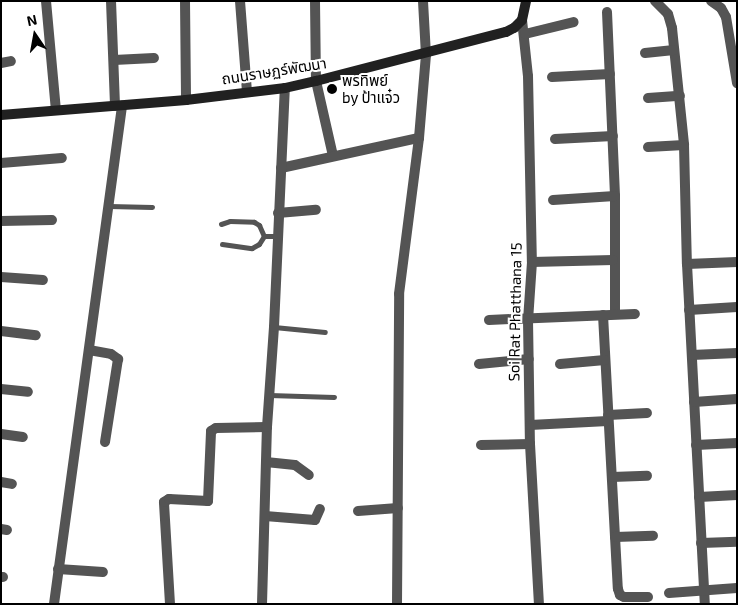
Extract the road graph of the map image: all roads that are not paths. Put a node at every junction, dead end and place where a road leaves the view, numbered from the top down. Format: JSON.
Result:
{"nodes":[{"id":1,"x":46,"y":1,"type":"edge"},
{"id":2,"x":111,"y":1,"type":"edge"},
{"id":3,"x":185,"y":1,"type":"edge"},
{"id":4,"x":240,"y":1,"type":"edge"},
{"id":5,"x":315,"y":1,"type":"edge"},
{"id":6,"x":423,"y":1,"type":"edge"},
{"id":7,"x":526,"y":1,"type":"edge"},
{"id":8,"x":655,"y":1,"type":"edge"},
{"id":9,"x":711,"y":1,"type":"edge"},
{"id":10,"x":607,"y":12,"type":"dead end"},
{"id":11,"x":522,"y":20,"type":"junction"},
{"id":12,"x":574,"y":22,"type":"dead end"},
{"id":13,"x":525,"y":34,"type":"junction"},
{"id":14,"x":674,"y":50,"type":"junction"},
{"id":15,"x":645,"y":53,"type":"dead end"},
{"id":16,"x":426,"y":55,"type":"junction"},
{"id":17,"x":154,"y":58,"type":"dead end"},
{"id":18,"x":114,"y":60,"type":"junction"},
{"id":19,"x":610,"y":74,"type":"junction"},
{"id":20,"x":552,"y":77,"type":"dead end"},
{"id":21,"x":316,"y":81,"type":"junction"},
{"id":22,"x":737,"y":83,"type":"edge"},
{"id":23,"x":285,"y":88,"type":"junction"},
{"id":24,"x":247,"y":91,"type":"junction"},
{"id":25,"x":680,"y":96,"type":"junction"},
{"id":26,"x":648,"y":98,"type":"dead end"},
{"id":27,"x":186,"y":100,"type":"junction"},
{"id":28,"x":118,"y":106,"type":"junction"},
{"id":29,"x":56,"y":110,"type":"junction"},
{"id":30,"x":1,"y":115,"type":"edge"},
{"id":31,"x":613,"y":136,"type":"junction"},
{"id":32,"x":419,"y":138,"type":"junction"},
{"id":33,"x":555,"y":139,"type":"dead end"},
{"id":34,"x":684,"y":145,"type":"junction"},
{"id":35,"x":648,"y":147,"type":"dead end"},
{"id":36,"x":332,"y":156,"type":"junction"},
{"id":37,"x":62,"y":158,"type":"dead end"},
{"id":38,"x":1,"y":163,"type":"edge"},
{"id":39,"x":281,"y":168,"type":"junction"},
{"id":40,"x":615,"y":196,"type":"junction"},
{"id":41,"x":553,"y":200,"type":"dead end"},
{"id":42,"x":109,"y":206,"type":"junction"},
{"id":43,"x":152,"y":207,"type":"dead end"},
{"id":44,"x":316,"y":210,"type":"dead end"},
{"id":45,"x":278,"y":213,"type":"junction"},
{"id":46,"x":1,"y":220,"type":"edge"},
{"id":47,"x":52,"y":220,"type":"dead end"},
{"id":48,"x":221,"y":224,"type":"dead end"},
{"id":49,"x":264,"y":236,"type":"junction"},
{"id":50,"x":277,"y":236,"type":"junction"},
{"id":51,"x":222,"y":244,"type":"dead end"},
{"id":52,"x":613,"y":260,"type":"junction"},
{"id":53,"x":532,"y":262,"type":"junction"},
{"id":54,"x":737,"y":262,"type":"edge"},
{"id":55,"x":687,"y":264,"type":"junction"},
{"id":56,"x":1,"y":278,"type":"edge"},
{"id":57,"x":43,"y":280,"type":"dead end"},
{"id":58,"x":737,"y":307,"type":"edge"},
{"id":59,"x":690,"y":310,"type":"junction"},
{"id":60,"x":614,"y":314,"type":"junction"},
{"id":61,"x":635,"y":314,"type":"dead end"},
{"id":62,"x":603,"y":315,"type":"junction"},
{"id":63,"x":489,"y":320,"type":"dead end"},
{"id":64,"x":528,"y":320,"type":"junction"},
{"id":65,"x":274,"y":327,"type":"junction"},
{"id":66,"x":1,"y":331,"type":"edge"},
{"id":67,"x":325,"y":332,"type":"dead end"},
{"id":68,"x":36,"y":335,"type":"dead end"},
{"id":69,"x":89,"y":350,"type":"junction"},
{"id":70,"x":692,"y":354,"type":"junction"},
{"id":71,"x":737,"y":354,"type":"edge"},
{"id":72,"x":529,"y":359,"type":"junction"},
{"id":73,"x":605,"y":360,"type":"junction"},
{"id":74,"x":479,"y":364,"type":"dead end"},
{"id":75,"x":560,"y":364,"type":"dead end"},
{"id":76,"x":1,"y":389,"type":"edge"},
{"id":77,"x":28,"y":392,"type":"dead end"},
{"id":78,"x":269,"y":395,"type":"junction"},
{"id":79,"x":334,"y":397,"type":"dead end"},
{"id":80,"x":737,"y":399,"type":"edge"},
{"id":81,"x":694,"y":402,"type":"junction"},
{"id":82,"x":647,"y":413,"type":"dead end"},
{"id":83,"x":608,"y":418,"type":"junction"},
{"id":84,"x":530,"y":425,"type":"junction"},
{"id":85,"x":267,"y":427,"type":"junction"},
{"id":86,"x":1,"y":434,"type":"edge"},
{"id":87,"x":23,"y":437,"type":"dead end"},
{"id":88,"x":105,"y":442,"type":"dead end"},
{"id":89,"x":737,"y":443,"type":"edge"},
{"id":90,"x":530,"y":444,"type":"junction"},
{"id":91,"x":480,"y":445,"type":"dead end"},
{"id":92,"x":696,"y":445,"type":"junction"},
{"id":93,"x":266,"y":462,"type":"junction"},
{"id":94,"x":308,"y":475,"type":"dead end"},
{"id":95,"x":646,"y":476,"type":"dead end"},
{"id":96,"x":612,"y":477,"type":"junction"},
{"id":97,"x":737,"y":495,"type":"edge"},
{"id":98,"x":699,"y":497,"type":"junction"},
{"id":99,"x":398,"y":508,"type":"junction"},
{"id":100,"x":320,"y":509,"type":"dead end"},
{"id":101,"x":358,"y":511,"type":"dead end"},
{"id":102,"x":265,"y":516,"type":"junction"},
{"id":103,"x":653,"y":536,"type":"dead end"},
{"id":104,"x":615,"y":537,"type":"junction"},
{"id":105,"x":737,"y":542,"type":"edge"},
{"id":106,"x":701,"y":543,"type":"junction"},
{"id":107,"x":58,"y":569,"type":"junction"},
{"id":108,"x":103,"y":572,"type":"dead end"},
{"id":109,"x":737,"y":588,"type":"edge"},
{"id":110,"x":703,"y":590,"type":"junction"},
{"id":111,"x":669,"y":593,"type":"dead end"},
{"id":112,"x":648,"y":597,"type":"dead end"},
{"id":113,"x":54,"y":604,"type":"edge"},
{"id":114,"x":170,"y":604,"type":"edge"},
{"id":115,"x":262,"y":604,"type":"edge"},
{"id":116,"x":397,"y":604,"type":"edge"},
{"id":117,"x":539,"y":604,"type":"edge"},
{"id":118,"x":705,"y":604,"type":"edge"}],
"edges":[{"from":1,"to":29,"type":"street"},
{"from":2,"to":18,"type":"street"},
{"from":3,"to":27,"type":"street"},
{"from":4,"to":24,"type":"street"},
{"from":5,"to":21,"type":"street"},
{"from":6,"to":16,"type":"street"},
{"from":7,"to":11,"type":"street"},
{"from":8,"to":14,"type":"street"},
{"from":9,"to":22,"type":"street"},
{"from":10,"to":19,"type":"street"},
{"from":11,"to":13,"type":"street","name":"Soi Rat Phatthana 15"},
{"from":11,"to":16,"type":"street","name":"ถนนราษฏร์พัฒนา"},
{"from":12,"to":13,"type":"street"},
{"from":13,"to":53,"type":"street","name":"Soi Rat Phatthana 15"},
{"from":14,"to":15,"type":"street"},
{"from":14,"to":25,"type":"street"},
{"from":16,"to":21,"type":"street","name":"ถนนราษฏร์พัฒนา"},
{"from":16,"to":32,"type":"street"},
{"from":17,"to":18,"type":"street"},
{"from":18,"to":28,"type":"street"},
{"from":19,"to":20,"type":"street"},
{"from":19,"to":31,"type":"street"},
{"from":21,"to":23,"type":"street","name":"ถนนราษฏร์พัฒนา"},
{"from":21,"to":36,"type":"street"},
{"from":23,"to":24,"type":"street","name":"ถนนราษฏร์พัฒนา"},
{"from":23,"to":39,"type":"street"},
{"from":24,"to":27,"type":"street","name":"ถนนราษฏร์พัฒนา"},
{"from":25,"to":26,"type":"street"},
{"from":25,"to":34,"type":"street"},
{"from":27,"to":28,"type":"street","name":"ถนนราษฏร์พัฒนา"},
{"from":28,"to":29,"type":"street","name":"ถนนราษฏร์พัฒนา"},
{"from":28,"to":42,"type":"street"},
{"from":29,"to":30,"type":"street","name":"ถนนราษฏร์พัฒนา"},
{"from":31,"to":33,"type":"street"},
{"from":31,"to":40,"type":"street"},
{"from":32,"to":36,"type":"street"},
{"from":32,"to":99,"type":"street"},
{"from":34,"to":35,"type":"street"},
{"from":34,"to":55,"type":"street"},
{"from":36,"to":39,"type":"street"},
{"from":37,"to":38,"type":"street"},
{"from":39,"to":45,"type":"street"},
{"from":40,"to":41,"type":"street"},
{"from":40,"to":52,"type":"street"},
{"from":42,"to":43,"type":"lane"},
{"from":42,"to":69,"type":"street"},
{"from":44,"to":45,"type":"street"},
{"from":45,"to":50,"type":"street"},
{"from":46,"to":47,"type":"street"},
{"from":48,"to":49,"type":"lane"},
{"from":49,"to":50,"type":"lane"},
{"from":49,"to":51,"type":"lane"},
{"from":50,"to":65,"type":"street"},
{"from":52,"to":53,"type":"street"},
{"from":52,"to":60,"type":"street"},
{"from":53,"to":64,"type":"street","name":"Soi Rat Phatthana 15"},
{"from":54,"to":55,"type":"street"},
{"from":55,"to":59,"type":"street"},
{"from":56,"to":57,"type":"street"},
{"from":58,"to":59,"type":"street"},
{"from":59,"to":70,"type":"street"},
{"from":60,"to":61,"type":"street"},
{"from":60,"to":62,"type":"street"},
{"from":62,"to":64,"type":"street"},
{"from":62,"to":73,"type":"street"},
{"from":63,"to":64,"type":"street"},
{"from":64,"to":72,"type":"street","name":"Soi Rat Phatthana 15"},
{"from":65,"to":67,"type":"lane"},
{"from":65,"to":78,"type":"street"},
{"from":66,"to":68,"type":"street"},
{"from":69,"to":88,"type":"street"},
{"from":69,"to":107,"type":"street"},
{"from":70,"to":71,"type":"street"},
{"from":70,"to":81,"type":"street"},
{"from":72,"to":74,"type":"street"},
{"from":72,"to":84,"type":"street","name":"Soi Rat Phatthana 15"},
{"from":73,"to":75,"type":"street"},
{"from":73,"to":83,"type":"street"},
{"from":76,"to":77,"type":"street"},
{"from":78,"to":79,"type":"lane"},
{"from":78,"to":85,"type":"street"},
{"from":80,"to":81,"type":"street"},
{"from":81,"to":92,"type":"street"},
{"from":82,"to":83,"type":"street"},
{"from":83,"to":84,"type":"street"},
{"from":83,"to":96,"type":"street"},
{"from":84,"to":90,"type":"street","name":"Soi Rat Phatthana 15"},
{"from":85,"to":93,"type":"street"},
{"from":85,"to":114,"type":"street"},
{"from":86,"to":87,"type":"street"},
{"from":89,"to":92,"type":"street"},
{"from":90,"to":91,"type":"street"},
{"from":90,"to":117,"type":"street","name":"Soi Rat Phatthana 15"},
{"from":92,"to":98,"type":"street"},
{"from":93,"to":94,"type":"street"},
{"from":93,"to":102,"type":"street"},
{"from":95,"to":96,"type":"street"},
{"from":96,"to":104,"type":"street"},
{"from":97,"to":98,"type":"street"},
{"from":98,"to":106,"type":"street"},
{"from":99,"to":101,"type":"street"},
{"from":99,"to":116,"type":"street"},
{"from":100,"to":102,"type":"street"},
{"from":102,"to":115,"type":"street"},
{"from":103,"to":104,"type":"street"},
{"from":104,"to":112,"type":"street"},
{"from":105,"to":106,"type":"street"},
{"from":106,"to":110,"type":"street"},
{"from":107,"to":108,"type":"street"},
{"from":107,"to":113,"type":"street"},
{"from":109,"to":110,"type":"street"},
{"from":110,"to":111,"type":"street"},
{"from":110,"to":118,"type":"street"}]}
